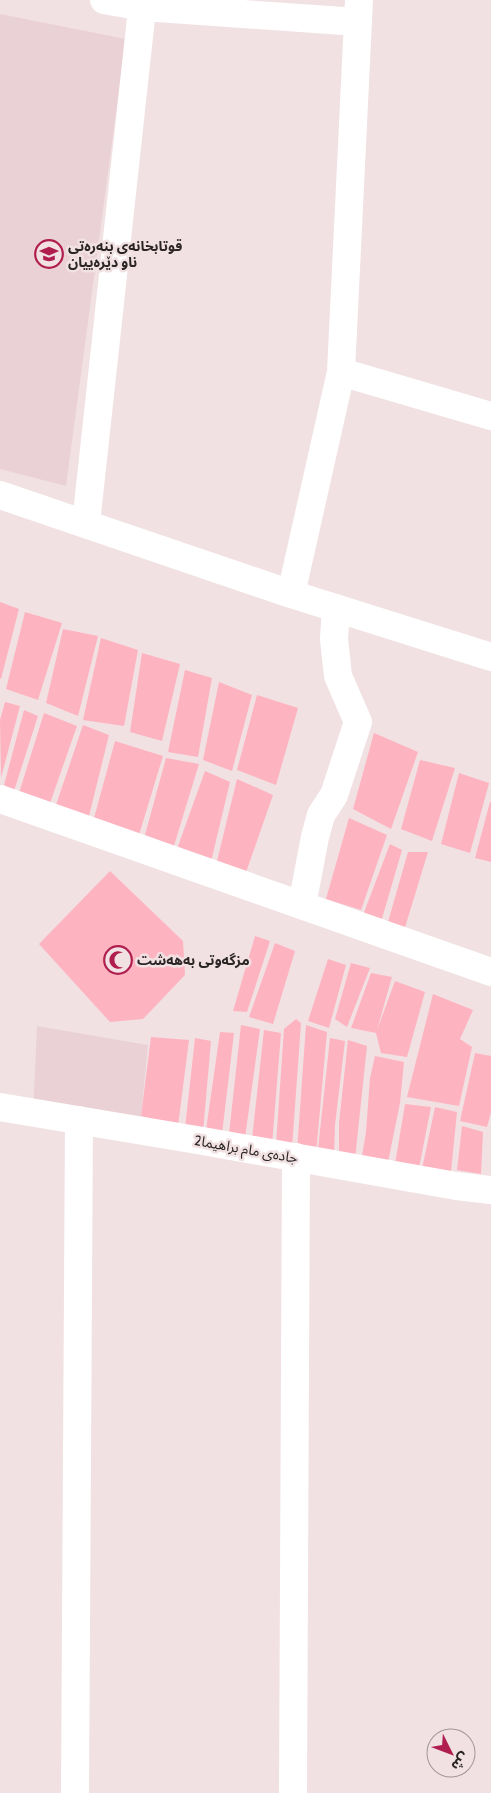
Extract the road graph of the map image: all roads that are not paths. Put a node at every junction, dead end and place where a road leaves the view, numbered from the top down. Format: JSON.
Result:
{"nodes":[{"id":1,"x":104,"y":0,"type":"edge"},
{"id":2,"x":143,"y":4,"type":"edge"},
{"id":3,"x":358,"y":11,"type":"edge"},
{"id":4,"x":341,"y":372,"type":"junction"},
{"id":5,"x":491,"y":416,"type":"edge"},
{"id":6,"x":0,"y":495,"type":"edge"},
{"id":7,"x":86,"y":523,"type":"junction"},
{"id":8,"x":291,"y":594,"type":"junction"},
{"id":9,"x":336,"y":608,"type":"junction"},
{"id":10,"x":491,"y":657,"type":"edge"},
{"id":11,"x":0,"y":799,"type":"edge"},
{"id":12,"x":302,"y":905,"type":"junction"},
{"id":13,"x":491,"y":972,"type":"edge"},
{"id":14,"x":0,"y":1108,"type":"edge"},
{"id":15,"x":79,"y":1120,"type":"junction"},
{"id":16,"x":296,"y":1158,"type":"junction"},
{"id":17,"x":491,"y":1190,"type":"edge"},
{"id":18,"x":75,"y":1793,"type":"edge"},
{"id":19,"x":293,"y":1793,"type":"edge"}],
"edges":[{"from":1,"to":2,"type":"street"},
{"from":2,"to":3,"type":"street"},
{"from":2,"to":7,"type":"street"},
{"from":3,"to":4,"type":"street"},
{"from":4,"to":5,"type":"street"},
{"from":4,"to":8,"type":"street"},
{"from":6,"to":7,"type":"street"},
{"from":7,"to":8,"type":"street"},
{"from":8,"to":9,"type":"street"},
{"from":9,"to":10,"type":"street"},
{"from":9,"to":12,"type":"street"},
{"from":11,"to":12,"type":"street"},
{"from":12,"to":13,"type":"street"},
{"from":14,"to":15,"type":"street","name":"جادەی مام براهیما2"},
{"from":15,"to":16,"type":"street","name":"جادەی مام براهیما2"},
{"from":15,"to":18,"type":"street"},
{"from":16,"to":17,"type":"street","name":"جادەی مام براهیما2"},
{"from":16,"to":19,"type":"street"}]}
